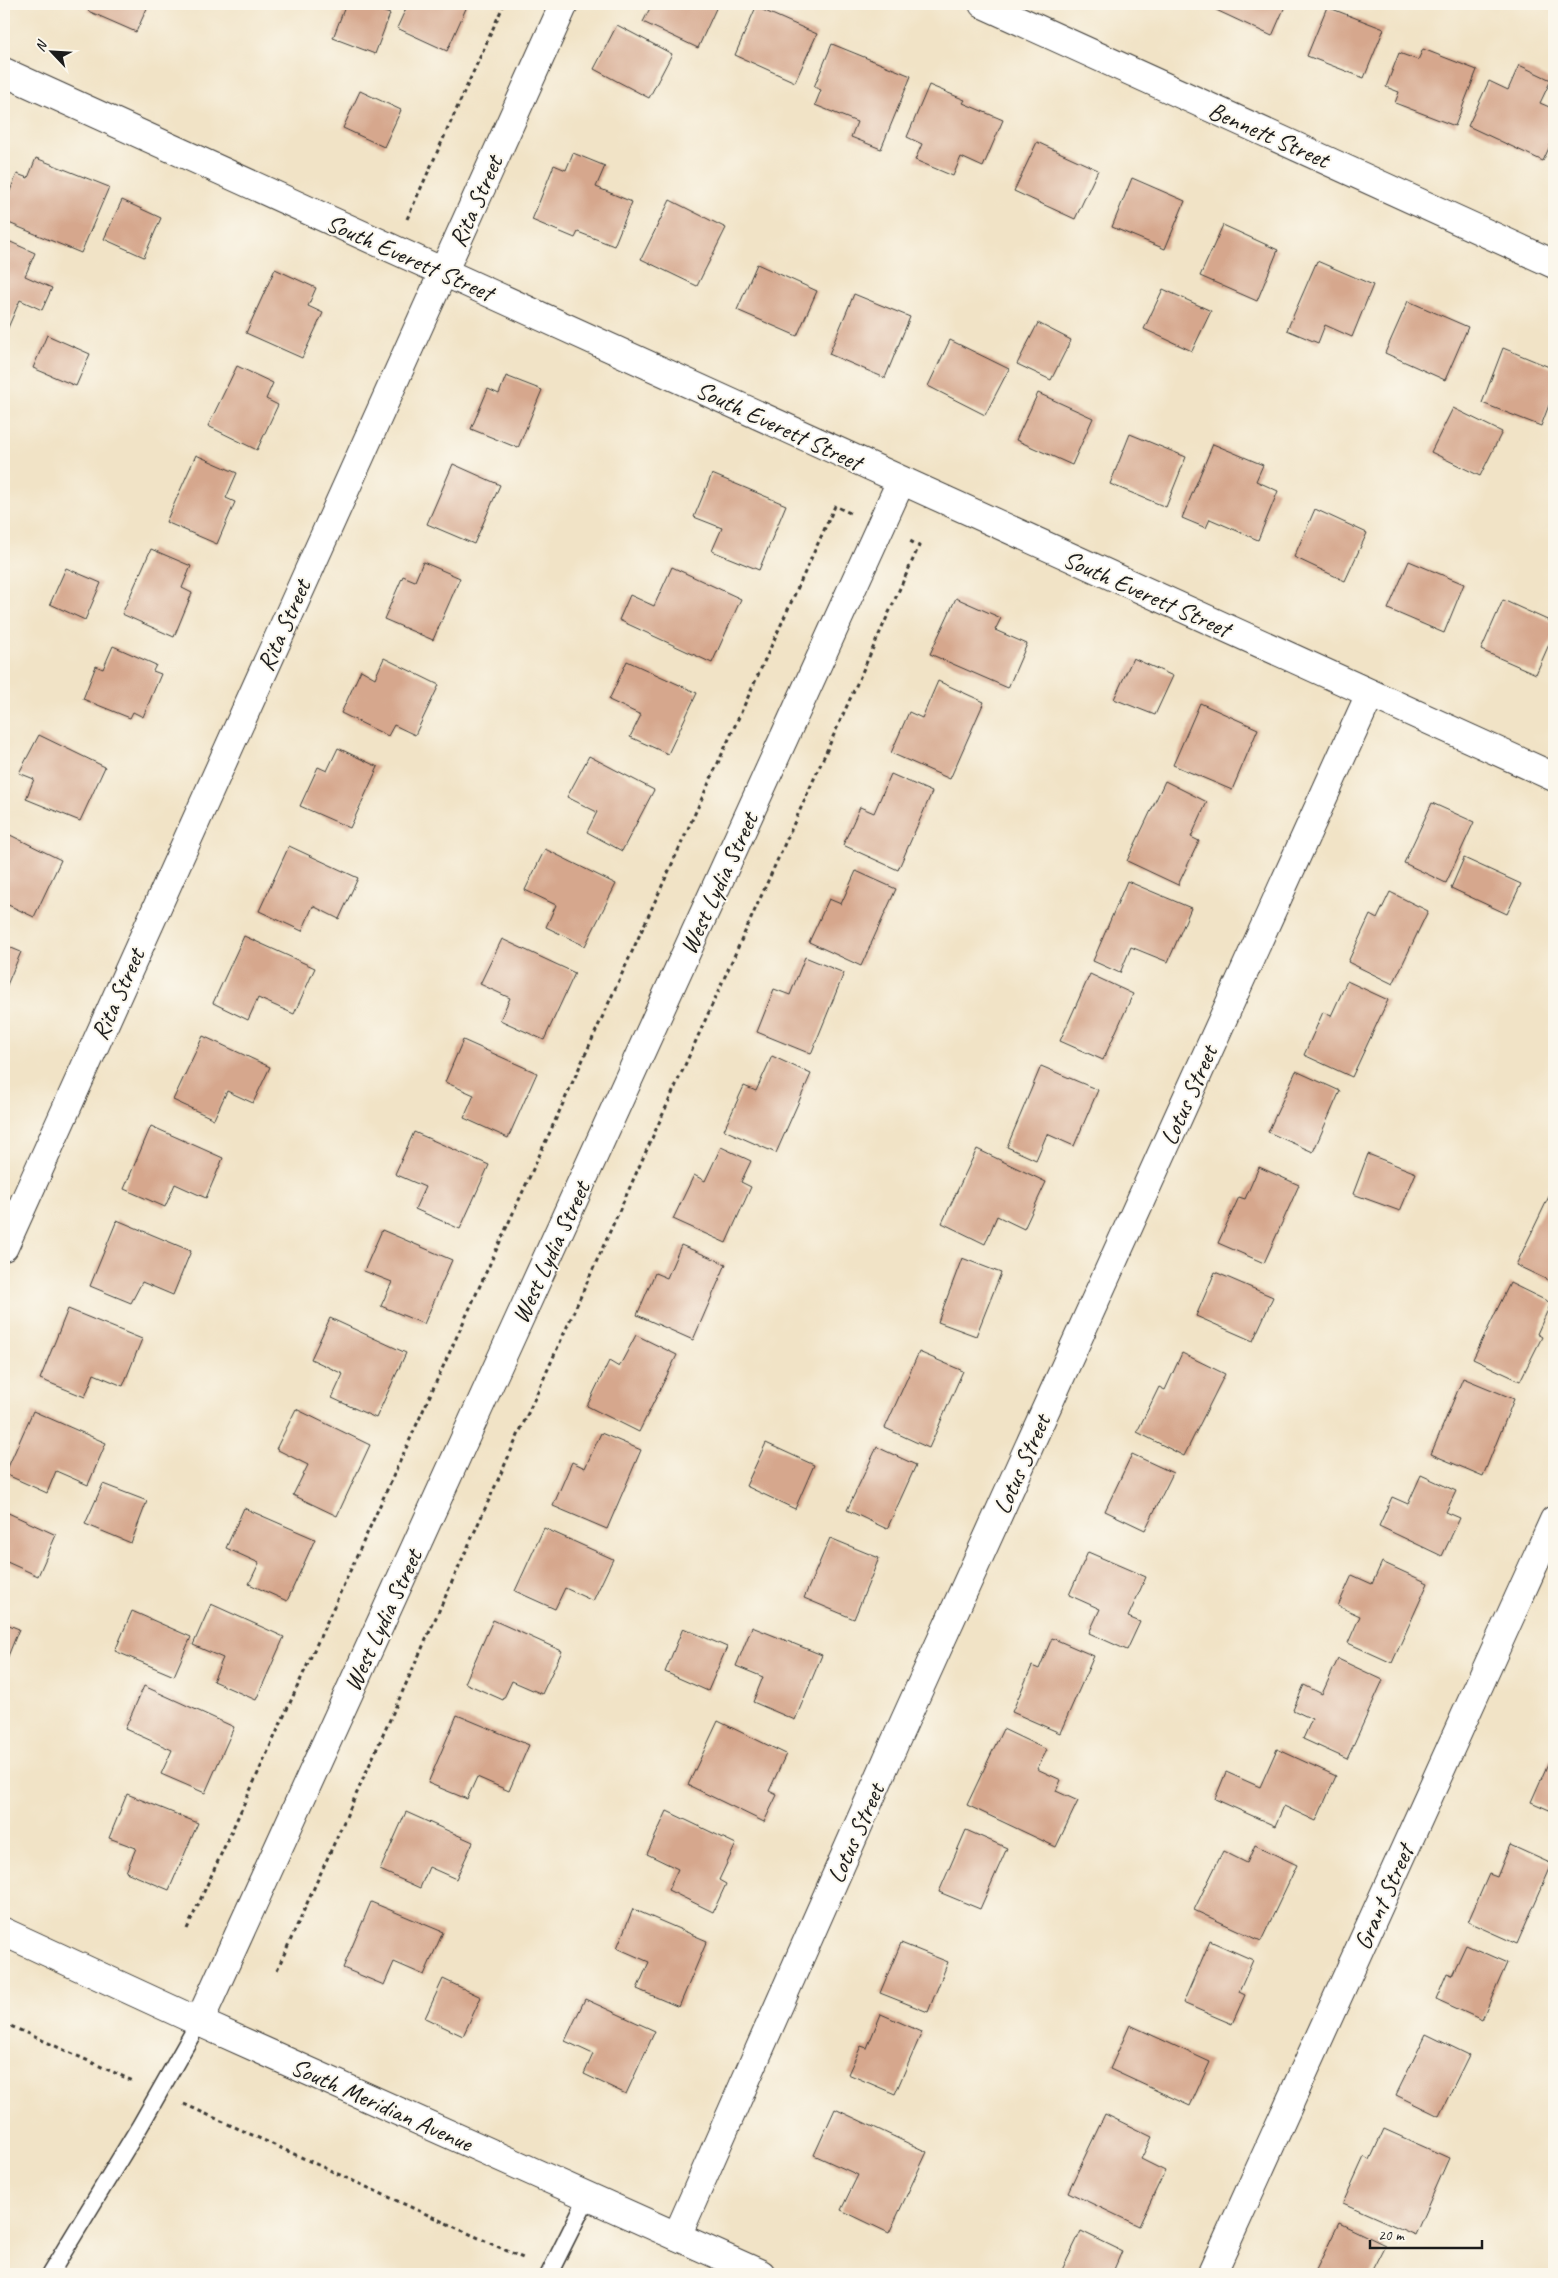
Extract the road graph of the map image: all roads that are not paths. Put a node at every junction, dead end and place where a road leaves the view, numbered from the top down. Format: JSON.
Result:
{"nodes":[{"id":1,"x":564,"y":4,"type":"edge"},
{"id":2,"x":983,"y":4,"type":"edge"},
{"id":3,"x":4,"y":72,"type":"edge"},
{"id":4,"x":1554,"y":264,"type":"edge"},
{"id":5,"x":443,"y":271,"type":"junction"},
{"id":6,"x":902,"y":481,"type":"junction"},
{"id":7,"x":1370,"y":694,"type":"junction"},
{"id":8,"x":1554,"y":777,"type":"edge"},
{"id":9,"x":4,"y":1247,"type":"edge"},
{"id":10,"x":1554,"y":1520,"type":"edge"},
{"id":11,"x":4,"y":1932,"type":"edge"},
{"id":12,"x":199,"y":2022,"type":"junction"},
{"id":13,"x":588,"y":2196,"type":"junction"},
{"id":14,"x":677,"y":2236,"type":"junction"},
{"id":15,"x":550,"y":2273,"type":"edge"},
{"id":16,"x":50,"y":2274,"type":"edge"},
{"id":17,"x":761,"y":2274,"type":"edge"},
{"id":18,"x":1212,"y":2274,"type":"edge"}],
"edges":[{"from":1,"to":5,"type":"street","name":"Rita Street"},
{"from":2,"to":4,"type":"street","name":"Bennett Street"},
{"from":3,"to":5,"type":"street","name":"South Everett Street"},
{"from":5,"to":6,"type":"street","name":"South Everett Street"},
{"from":5,"to":9,"type":"street","name":"Rita Street"},
{"from":6,"to":7,"type":"street","name":"South Everett Street"},
{"from":6,"to":12,"type":"street","name":"West Lydia Street"},
{"from":7,"to":8,"type":"street","name":"South Everett Street"},
{"from":7,"to":14,"type":"street","name":"Lotus Street"},
{"from":10,"to":18,"type":"street","name":"Grant Street"},
{"from":11,"to":12,"type":"street","name":"South Meridian Avenue"},
{"from":12,"to":13,"type":"street","name":"South Meridian Avenue"},
{"from":12,"to":16,"type":"lane"},
{"from":13,"to":14,"type":"street","name":"South Meridian Avenue"},
{"from":13,"to":15,"type":"lane"},
{"from":14,"to":17,"type":"street","name":"South Meridian Avenue"}]}
